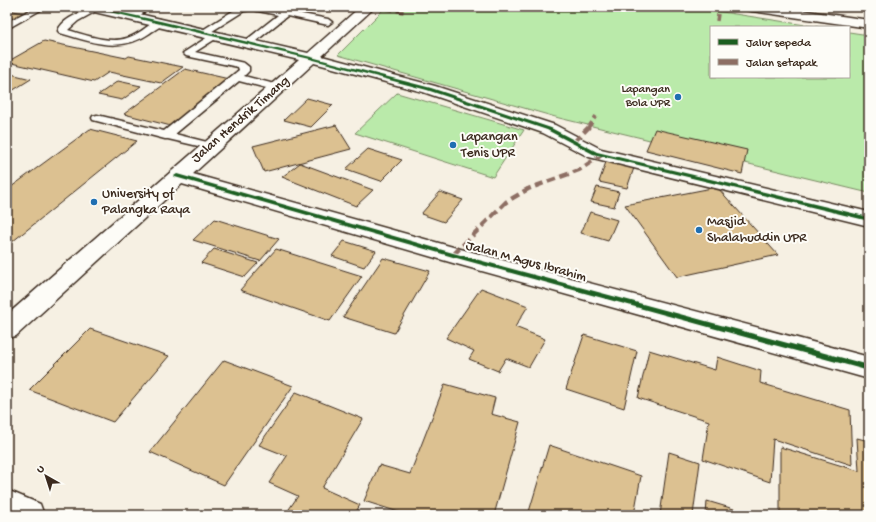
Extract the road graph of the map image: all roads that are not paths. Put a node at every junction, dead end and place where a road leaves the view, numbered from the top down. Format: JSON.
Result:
{"nodes":[{"id":1,"x":42,"y":7,"type":"edge"},
{"id":2,"x":147,"y":7,"type":"edge"},
{"id":3,"x":368,"y":7,"type":"edge"},
{"id":4,"x":752,"y":7,"type":"edge"},
{"id":5,"x":93,"y":8,"type":"edge"},
{"id":6,"x":284,"y":14,"type":"junction"},
{"id":7,"x":132,"y":16,"type":"junction"},
{"id":8,"x":160,"y":22,"type":"junction"},
{"id":9,"x":328,"y":22,"type":"dead end"},
{"id":10,"x":869,"y":24,"type":"edge"},
{"id":11,"x":7,"y":26,"type":"edge"},
{"id":12,"x":209,"y":34,"type":"junction"},
{"id":13,"x":248,"y":43,"type":"junction"},
{"id":14,"x":311,"y":58,"type":"junction"},
{"id":15,"x":237,"y":77,"type":"junction"},
{"id":16,"x":278,"y":88,"type":"junction"},
{"id":17,"x":97,"y":118,"type":"dead end"},
{"id":18,"x":165,"y":136,"type":"junction"},
{"id":19,"x":211,"y":146,"type":"junction"},
{"id":20,"x":177,"y":176,"type":"junction"},
{"id":21,"x":869,"y":219,"type":"edge"},
{"id":22,"x":7,"y":329,"type":"edge"},
{"id":23,"x":869,"y":368,"type":"edge"},
{"id":24,"x":7,"y":505,"type":"edge"},
{"id":25,"x":29,"y":515,"type":"edge"}],
"edges":[{"from":1,"to":11,"type":"lane"},
{"from":2,"to":7,"type":"lane"},
{"from":3,"to":14,"type":"street","name":"Jalan Hendrik Timang"},
{"from":4,"to":10,"type":"street"},
{"from":5,"to":7,"type":"street"},
{"from":5,"to":8,"type":"lane"},
{"from":6,"to":9,"type":"lane"},
{"from":6,"to":12,"type":"lane"},
{"from":6,"to":13,"type":"lane"},
{"from":7,"to":8,"type":"street"},
{"from":8,"to":12,"type":"street"},
{"from":12,"to":13,"type":"street"},
{"from":12,"to":15,"type":"lane"},
{"from":13,"to":14,"type":"street"},
{"from":14,"to":16,"type":"street","name":"Jalan Hendrik Timang"},
{"from":14,"to":21,"type":"street"},
{"from":15,"to":16,"type":"lane"},
{"from":15,"to":18,"type":"lane"},
{"from":16,"to":19,"type":"street","name":"Jalan Hendrik Timang"},
{"from":17,"to":18,"type":"lane"},
{"from":18,"to":19,"type":"lane"},
{"from":19,"to":20,"type":"street","name":"Jalan Hendrik Timang"},
{"from":20,"to":22,"type":"street","name":"Jalan Hendrik Timang"},
{"from":20,"to":23,"type":"street","name":"Jalan M Agus Ibrahim"},
{"from":24,"to":25,"type":"street"}]}
